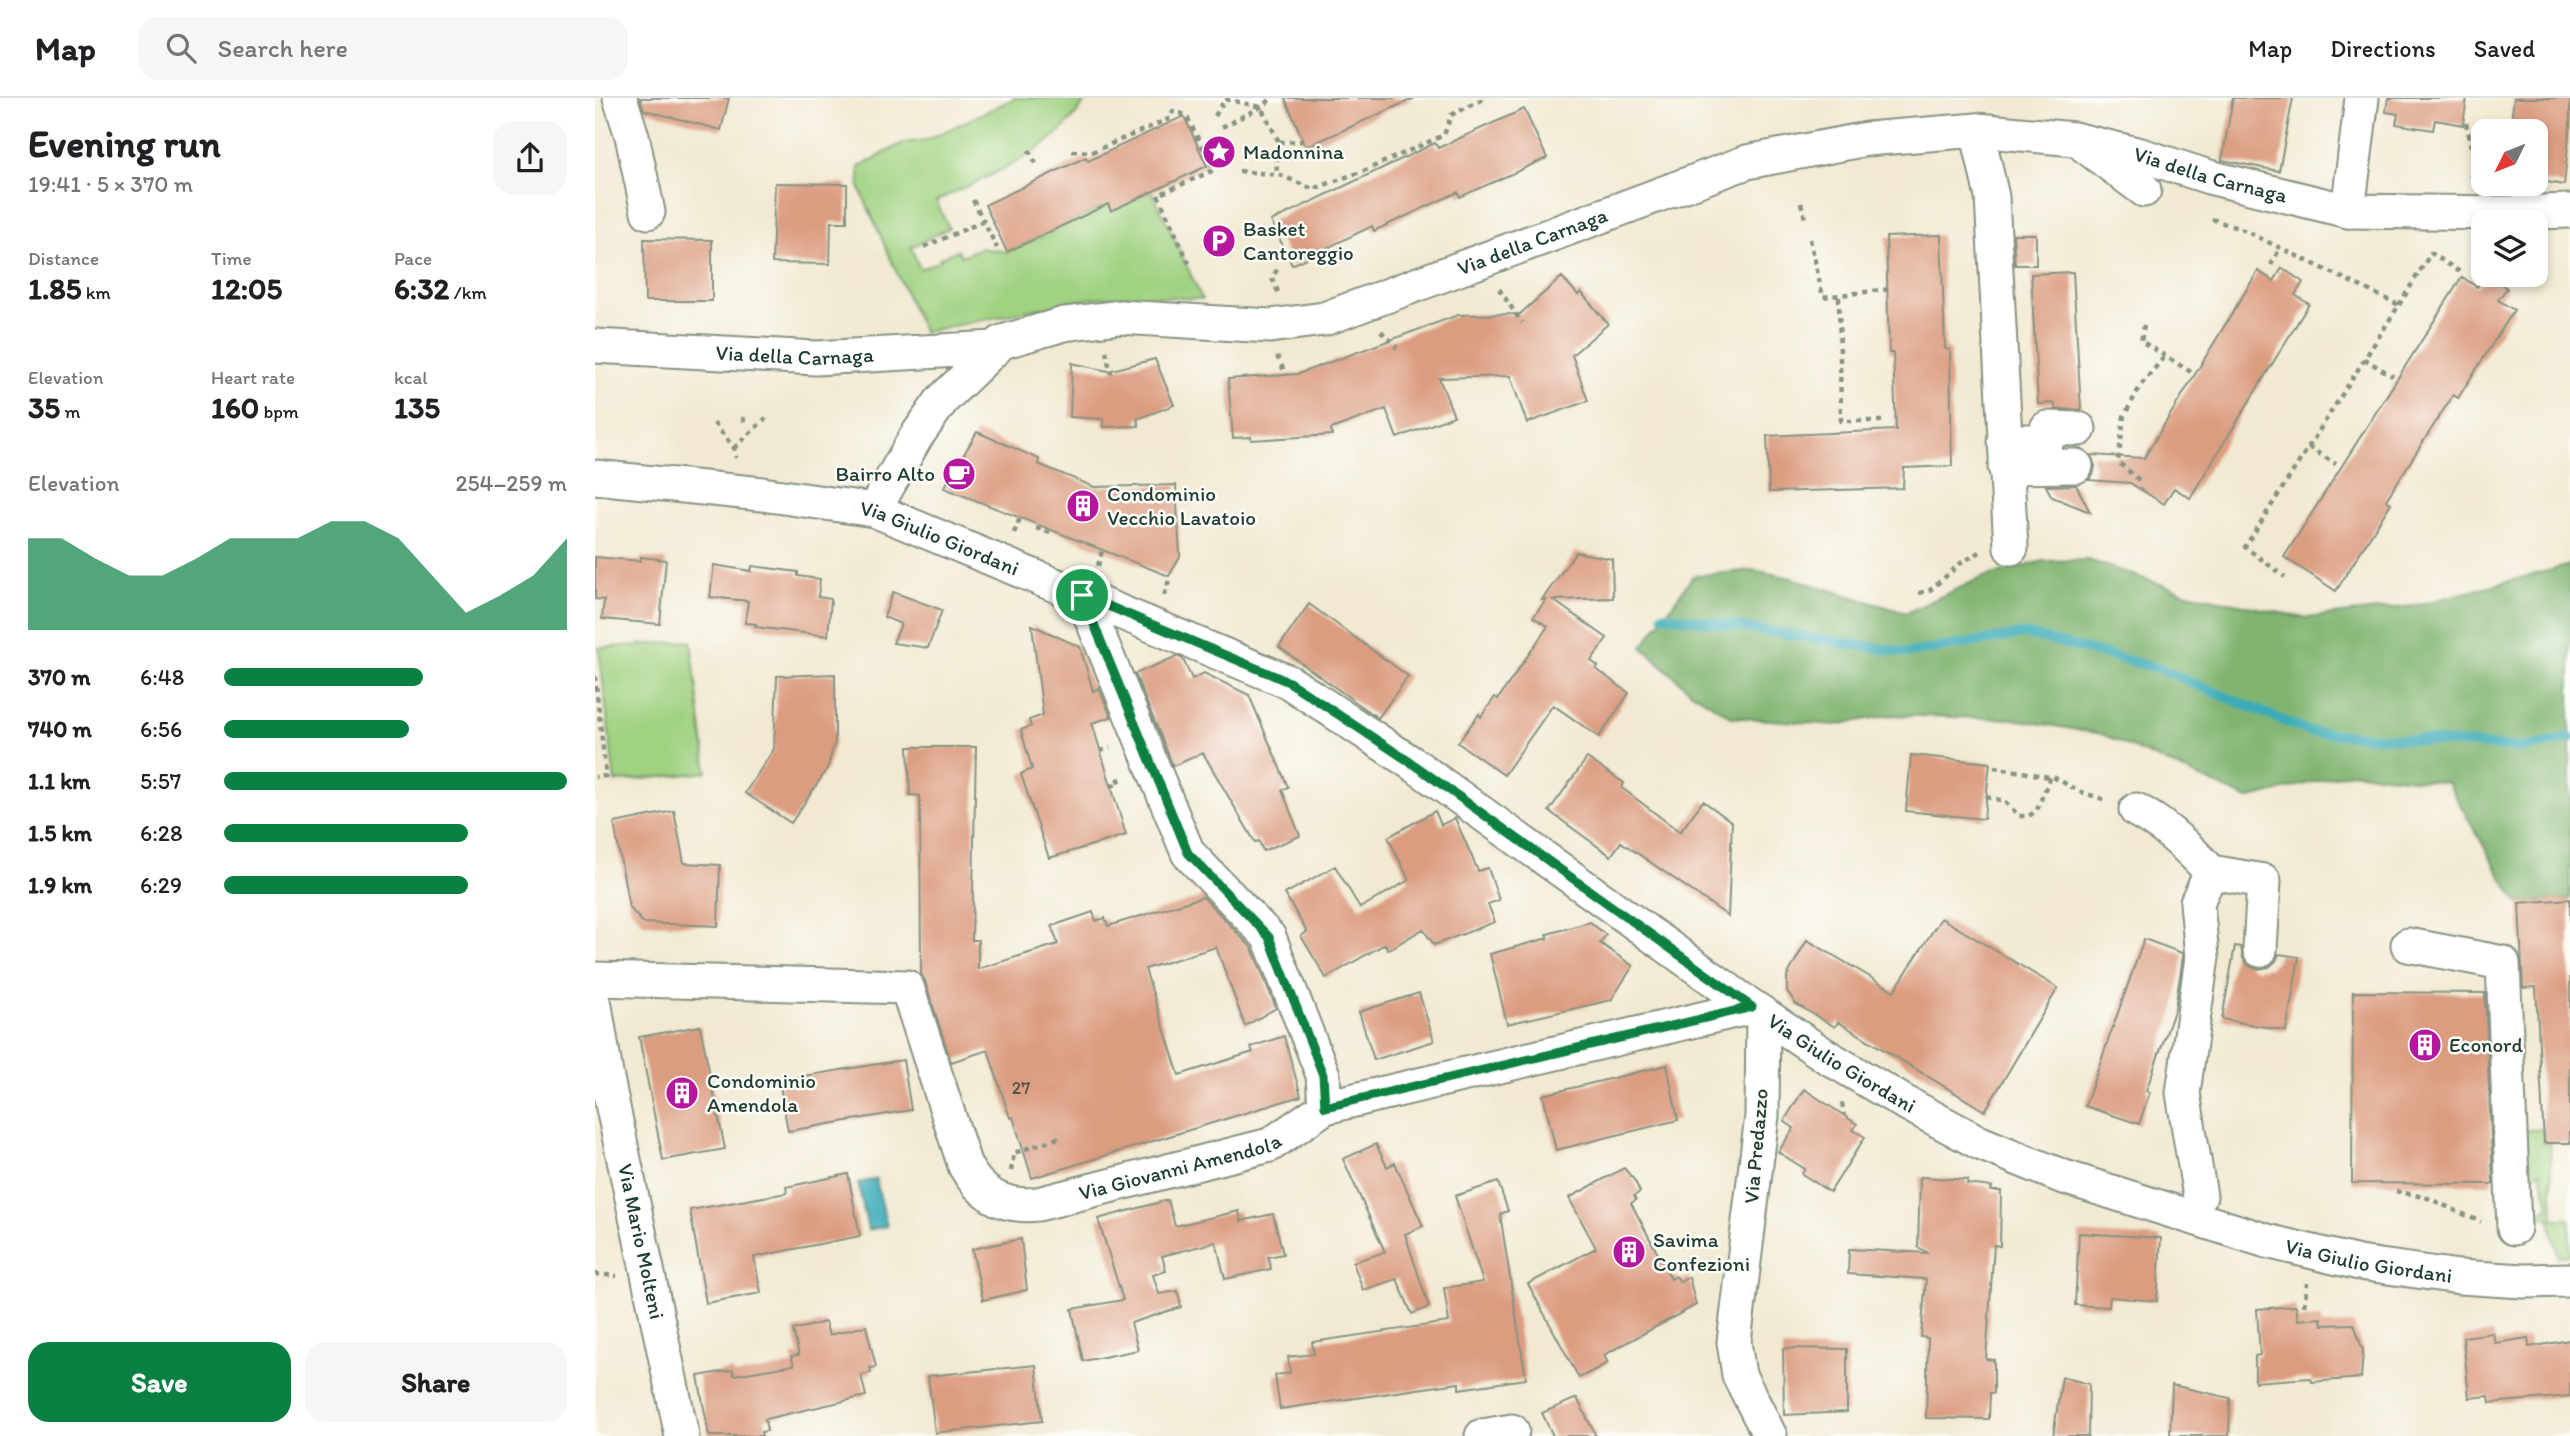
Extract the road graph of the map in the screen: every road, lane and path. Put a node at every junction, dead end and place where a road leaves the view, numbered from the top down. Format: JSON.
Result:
{"nodes":[{"id":1,"x":620,"y":98,"type":"edge"},
{"id":2,"x":1225,"y":98,"type":"edge"},
{"id":3,"x":1271,"y":98,"type":"edge"},
{"id":4,"x":1486,"y":98,"type":"edge"},
{"id":5,"x":2362,"y":98,"type":"edge"},
{"id":6,"x":1261,"y":107,"type":"junction"},
{"id":7,"x":1215,"y":116,"type":"dead end"},
{"id":8,"x":2466,"y":123,"type":"dead end"},
{"id":9,"x":1222,"y":127,"type":"dead end"},
{"id":10,"x":1977,"y":130,"type":"junction"},
{"id":11,"x":2074,"y":139,"type":"junction"},
{"id":12,"x":1303,"y":141,"type":"dead end"},
{"id":13,"x":1279,"y":142,"type":"junction"},
{"id":14,"x":1029,"y":150,"type":"dead end"},
{"id":15,"x":1072,"y":151,"type":"dead end"},
{"id":16,"x":1038,"y":168,"type":"dead end"},
{"id":17,"x":1239,"y":171,"type":"dead end"},
{"id":18,"x":1276,"y":175,"type":"junction"},
{"id":19,"x":2469,"y":183,"type":"dead end"},
{"id":20,"x":2144,"y":191,"type":"dead end"},
{"id":21,"x":973,"y":200,"type":"dead end"},
{"id":22,"x":1801,"y":204,"type":"dead end"},
{"id":23,"x":2348,"y":211,"type":"junction"},
{"id":24,"x":2570,"y":211,"type":"edge"},
{"id":25,"x":648,"y":212,"type":"dead end"},
{"id":26,"x":2212,"y":219,"type":"dead end"},
{"id":27,"x":984,"y":221,"type":"junction"},
{"id":28,"x":1806,"y":222,"type":"dead end"},
{"id":29,"x":1810,"y":239,"type":"dead end"},
{"id":30,"x":924,"y":247,"type":"dead end"},
{"id":31,"x":997,"y":247,"type":"dead end"},
{"id":32,"x":2280,"y":248,"type":"junction"},
{"id":33,"x":2271,"y":265,"type":"dead end"},
{"id":34,"x":1191,"y":268,"type":"dead end"},
{"id":35,"x":1278,"y":268,"type":"dead end"},
{"id":36,"x":2460,"y":272,"type":"dead end"},
{"id":37,"x":1272,"y":278,"type":"dead end"},
{"id":38,"x":1493,"y":281,"type":"dead end"},
{"id":39,"x":1891,"y":289,"type":"dead end"},
{"id":40,"x":1839,"y":297,"type":"junction"},
{"id":41,"x":2399,"y":305,"type":"junction"},
{"id":42,"x":1374,"y":323,"type":"dead end"},
{"id":43,"x":1522,"y":323,"type":"dead end"},
{"id":44,"x":2144,"y":325,"type":"dead end"},
{"id":45,"x":595,"y":346,"type":"edge"},
{"id":46,"x":994,"y":348,"type":"junction"},
{"id":47,"x":1397,"y":348,"type":"dead end"},
{"id":48,"x":1105,"y":349,"type":"dead end"},
{"id":49,"x":2165,"y":356,"type":"junction"},
{"id":50,"x":2364,"y":359,"type":"junction"},
{"id":51,"x":2191,"y":372,"type":"dead end"},
{"id":52,"x":1111,"y":374,"type":"dead end"},
{"id":53,"x":2393,"y":376,"type":"dead end"},
{"id":54,"x":766,"y":418,"type":"dead end"},
{"id":55,"x":741,"y":419,"type":"dead end"},
{"id":56,"x":748,"y":420,"type":"dead end"},
{"id":57,"x":1887,"y":421,"type":"dead end"},
{"id":58,"x":714,"y":423,"type":"dead end"},
{"id":59,"x":2079,"y":429,"type":"dead end"},
{"id":60,"x":2308,"y":447,"type":"junction"},
{"id":61,"x":734,"y":448,"type":"junction"},
{"id":62,"x":736,"y":458,"type":"dead end"},
{"id":63,"x":2336,"y":464,"type":"dead end"},
{"id":64,"x":2076,"y":466,"type":"dead end"},
{"id":65,"x":2008,"y":475,"type":"junction"},
{"id":66,"x":595,"y":477,"type":"edge"},
{"id":67,"x":2139,"y":480,"type":"dead end"},
{"id":68,"x":874,"y":510,"type":"junction"},
{"id":69,"x":1020,"y":518,"type":"dead end"},
{"id":70,"x":1036,"y":528,"type":"dead end"},
{"id":71,"x":1050,"y":533,"type":"dead end"},
{"id":72,"x":1013,"y":535,"type":"dead end"},
{"id":73,"x":2010,"y":544,"type":"joint"},
{"id":74,"x":1102,"y":551,"type":"dead end"},
{"id":75,"x":2285,"y":577,"type":"dead end"},
{"id":76,"x":1169,"y":580,"type":"dead end"},
{"id":77,"x":1090,"y":582,"type":"junction"},
{"id":78,"x":1165,"y":593,"type":"dead end"},
{"id":79,"x":1919,"y":593,"type":"dead end"},
{"id":80,"x":595,"y":676,"type":"edge"},
{"id":81,"x":1994,"y":768,"type":"dead end"},
{"id":82,"x":595,"y":777,"type":"edge"},
{"id":83,"x":2050,"y":777,"type":"junction"},
{"id":84,"x":1986,"y":797,"type":"dead end"},
{"id":85,"x":2137,"y":810,"type":"joint"},
{"id":86,"x":2211,"y":872,"type":"junction"},
{"id":87,"x":2408,"y":945,"type":"dead end"},
{"id":88,"x":2260,"y":950,"type":"dead end"},
{"id":89,"x":595,"y":979,"type":"edge"},
{"id":90,"x":595,"y":1006,"type":"edge"},
{"id":91,"x":1758,"y":1010,"type":"junction"},
{"id":92,"x":1325,"y":1107,"type":"junction"},
{"id":93,"x":1060,"y":1143,"type":"dead end"},
{"id":94,"x":1014,"y":1153,"type":"dead end"},
{"id":95,"x":2396,"y":1191,"type":"dead end"},
{"id":96,"x":2200,"y":1196,"type":"dead end"},
{"id":97,"x":2500,"y":1227,"type":"joint"},
{"id":98,"x":2570,"y":1280,"type":"edge"},
{"id":99,"x":682,"y":1436,"type":"edge"},
{"id":100,"x":1770,"y":1436,"type":"edge"}],
"edges":[{"from":1,"to":25,"type":"street"},
{"from":2,"to":6,"type":"path"},
{"from":2,"to":7,"type":"path"},
{"from":3,"to":6,"type":"path"},
{"from":4,"to":18,"type":"path"},
{"from":5,"to":23,"type":"street"},
{"from":6,"to":9,"type":"path"},
{"from":6,"to":13,"type":"path"},
{"from":8,"to":19,"type":"path"},
{"from":10,"to":11,"type":"street","name":"Via della Carnaga"},
{"from":10,"to":46,"type":"street","name":"Via della Carnaga"},
{"from":10,"to":65,"type":"street"},
{"from":11,"to":20,"type":"street","name":"Via della Carnaga"},
{"from":11,"to":23,"type":"street","name":"Via della Carnaga"},
{"from":12,"to":13,"type":"path"},
{"from":13,"to":18,"type":"path"},
{"from":14,"to":16,"type":"path"},
{"from":15,"to":34,"type":"path"},
{"from":17,"to":18,"type":"path"},
{"from":21,"to":27,"type":"path"},
{"from":22,"to":28,"type":"path"},
{"from":23,"to":24,"type":"street","name":"Via della Carnaga"},
{"from":26,"to":32,"type":"path"},
{"from":27,"to":30,"type":"path"},
{"from":27,"to":31,"type":"path"},
{"from":29,"to":40,"type":"path"},
{"from":32,"to":33,"type":"path"},
{"from":32,"to":41,"type":"path"},
{"from":35,"to":37,"type":"path"},
{"from":36,"to":41,"type":"path"},
{"from":38,"to":43,"type":"path"},
{"from":39,"to":40,"type":"path"},
{"from":40,"to":57,"type":"path"},
{"from":41,"to":50,"type":"path"},
{"from":42,"to":47,"type":"path"},
{"from":44,"to":49,"type":"path"},
{"from":45,"to":46,"type":"street","name":"Via della Carnaga"},
{"from":46,"to":68,"type":"street","name":"Via della Carnaga"},
{"from":48,"to":52,"type":"path"},
{"from":49,"to":51,"type":"path"},
{"from":49,"to":67,"type":"path"},
{"from":50,"to":53,"type":"path"},
{"from":50,"to":60,"type":"path"},
{"from":54,"to":61,"type":"path"},
{"from":55,"to":56,"type":"path"},
{"from":58,"to":61,"type":"path"},
{"from":59,"to":65,"type":"street"},
{"from":60,"to":63,"type":"path"},
{"from":60,"to":75,"type":"path"},
{"from":61,"to":62,"type":"path"},
{"from":64,"to":65,"type":"street"},
{"from":65,"to":73,"type":"street"},
{"from":66,"to":68,"type":"street","name":"Via Giulio Giordani"},
{"from":68,"to":77,"type":"street","name":"Via Giulio Giordani"},
{"from":69,"to":72,"type":"path"},
{"from":70,"to":71,"type":"path"},
{"from":73,"to":79,"type":"path"},
{"from":74,"to":77,"type":"path"},
{"from":76,"to":78,"type":"path"},
{"from":77,"to":91,"type":"street","name":"Via Giulio Giordani"},
{"from":77,"to":92,"type":"street"},
{"from":80,"to":82,"type":"path"},
{"from":81,"to":83,"type":"path"},
{"from":83,"to":84,"type":"path"},
{"from":83,"to":85,"type":"path"},
{"from":85,"to":86,"type":"street"},
{"from":86,"to":88,"type":"street"},
{"from":86,"to":96,"type":"street"},
{"from":87,"to":97,"type":"street"},
{"from":89,"to":92,"type":"street","name":"Via Giovanni Amendola"},
{"from":90,"to":99,"type":"street","name":"Via Mario Molteni"},
{"from":91,"to":92,"type":"street"},
{"from":91,"to":98,"type":"street","name":"Via Giulio Giordani"},
{"from":91,"to":100,"type":"street","name":"Via Predazzo"},
{"from":93,"to":94,"type":"path"},
{"from":95,"to":97,"type":"path"}]}
